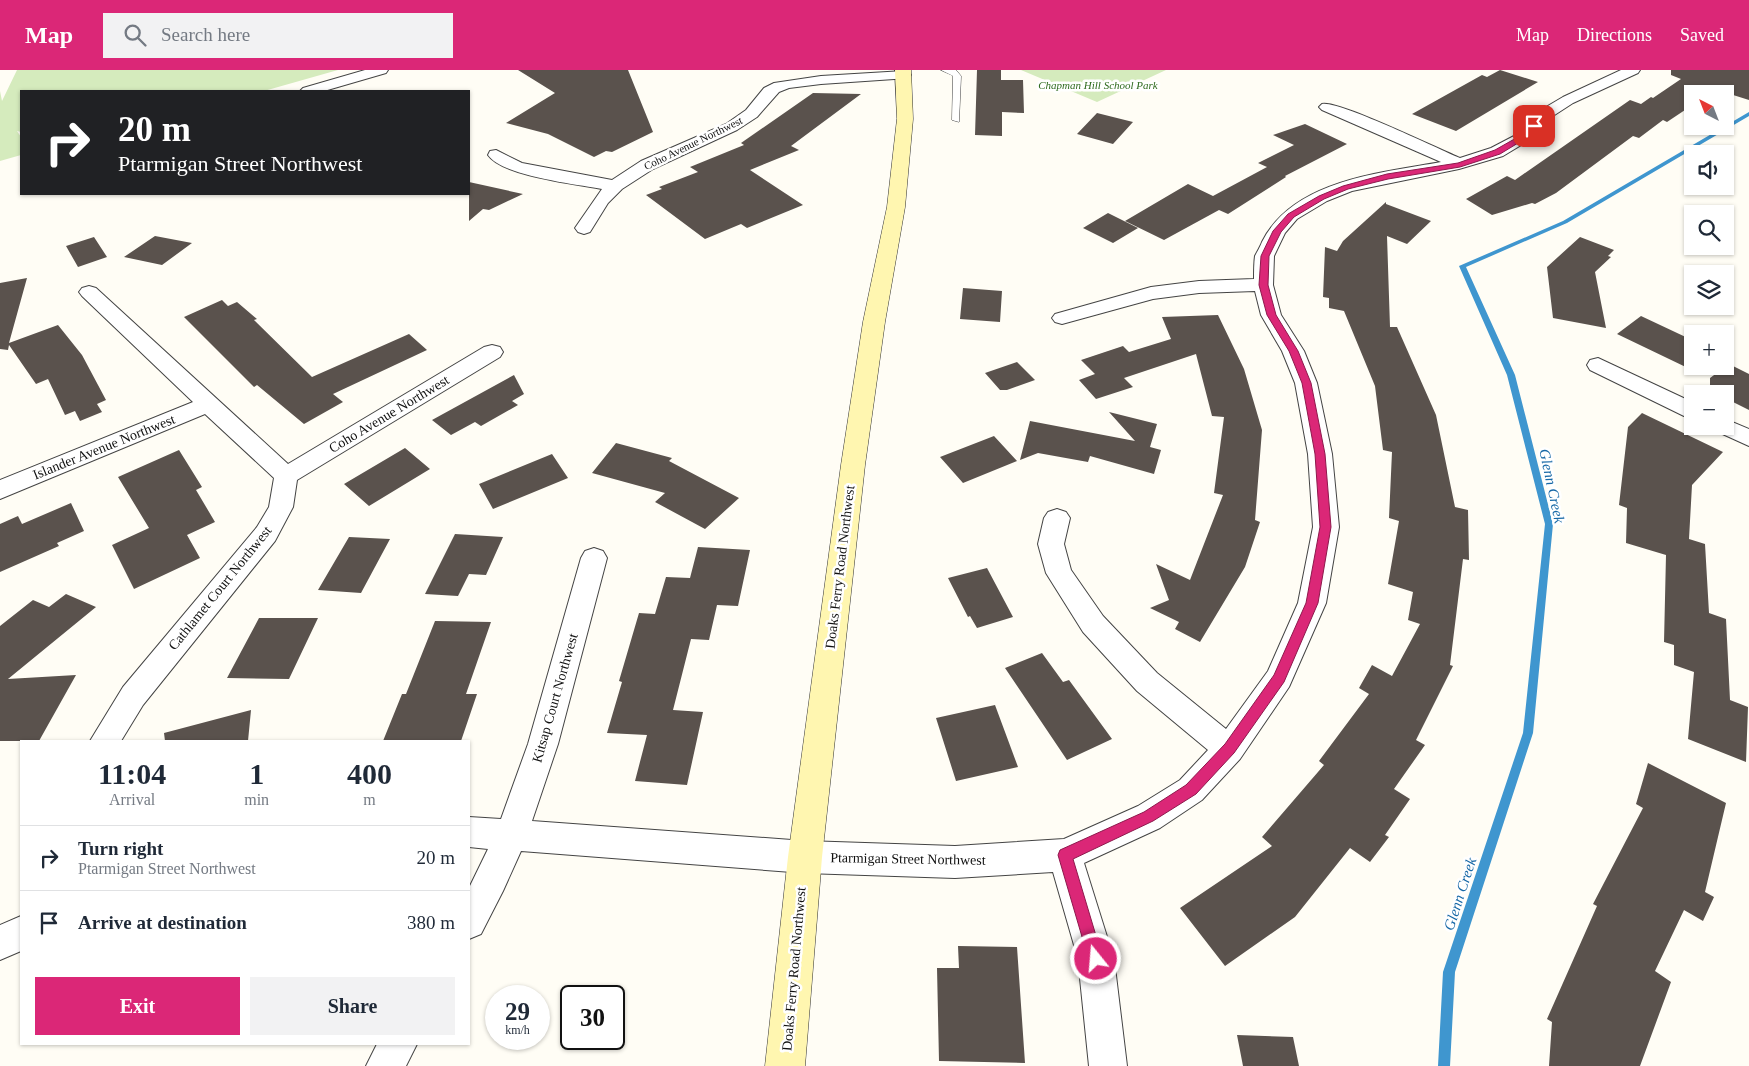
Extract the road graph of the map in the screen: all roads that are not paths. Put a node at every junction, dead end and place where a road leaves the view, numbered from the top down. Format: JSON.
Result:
{"nodes":[{"id":1,"x":381,"y":70,"type":"edge"},
{"id":2,"x":944,"y":70,"type":"edge"},
{"id":3,"x":1623,"y":71,"type":"edge"},
{"id":4,"x":904,"y":72,"type":"edge"},
{"id":5,"x":311,"y":90,"type":"edge"},
{"id":6,"x":1327,"y":107,"type":"dead end"},
{"id":7,"x":956,"y":120,"type":"dead end"},
{"id":8,"x":496,"y":154,"type":"dead end"},
{"id":9,"x":1460,"y":164,"type":"junction"},
{"id":10,"x":615,"y":186,"type":"junction"},
{"id":11,"x":584,"y":228,"type":"dead end"},
{"id":12,"x":1264,"y":285,"type":"junction"},
{"id":13,"x":89,"y":292,"type":"dead end"},
{"id":14,"x":1062,"y":318,"type":"dead end"},
{"id":15,"x":492,"y":352,"type":"dead end"},
{"id":16,"x":1598,"y":365,"type":"dead end"},
{"id":17,"x":208,"y":404,"type":"junction"},
{"id":18,"x":1684,"y":407,"type":"edge"},
{"id":19,"x":1734,"y":431,"type":"edge"},
{"id":20,"x":1749,"y":438,"type":"edge"},
{"id":21,"x":286,"y":476,"type":"junction"},
{"id":22,"x":0,"y":490,"type":"edge"},
{"id":23,"x":1057,"y":518,"type":"dead end"},
{"id":24,"x":594,"y":558,"type":"dead end"},
{"id":25,"x":106,"y":740,"type":"edge"},
{"id":26,"x":1229,"y":748,"type":"junction"},
{"id":27,"x":470,"y":832,"type":"edge"},
{"id":28,"x":512,"y":836,"type":"junction"},
{"id":29,"x":1065,"y":855,"type":"junction"},
{"id":30,"x":805,"y":857,"type":"junction"},
{"id":31,"x":470,"y":920,"type":"edge"},
{"id":32,"x":20,"y":933,"type":"edge"},
{"id":33,"x":0,"y":943,"type":"edge"},
{"id":34,"x":397,"y":1045,"type":"edge"},
{"id":35,"x":385,"y":1066,"type":"edge"},
{"id":36,"x":785,"y":1066,"type":"edge"},
{"id":37,"x":1108,"y":1066,"type":"edge"}],
"edges":[{"from":1,"to":5,"type":"street"},
{"from":2,"to":7,"type":"lane"},
{"from":3,"to":9,"type":"street","name":"Ptarmigan Street Northwest"},
{"from":4,"to":10,"type":"street","name":"Coho Avenue Northwest"},
{"from":4,"to":30,"type":"main road","name":"Doaks Ferry Road Northwest"},
{"from":6,"to":9,"type":"street"},
{"from":8,"to":10,"type":"street"},
{"from":9,"to":12,"type":"street","name":"Ptarmigan Street Northwest"},
{"from":10,"to":11,"type":"street","name":"Coho Avenue Northwest"},
{"from":12,"to":14,"type":"street"},
{"from":12,"to":26,"type":"street","name":"Ptarmigan Street Northwest"},
{"from":13,"to":17,"type":"street"},
{"from":15,"to":21,"type":"street","name":"Coho Avenue Northwest"},
{"from":16,"to":18,"type":"street"},
{"from":17,"to":21,"type":"street"},
{"from":17,"to":22,"type":"street","name":"Islander Avenue Northwest"},
{"from":19,"to":20,"type":"street"},
{"from":21,"to":25,"type":"street","name":"Cathlamet Court Northwest"},
{"from":23,"to":26,"type":"street"},
{"from":24,"to":28,"type":"street","name":"Kitsap Court Northwest"},
{"from":26,"to":29,"type":"street","name":"Ptarmigan Street Northwest"},
{"from":27,"to":28,"type":"street","name":"Ptarmigan Street Northwest"},
{"from":28,"to":30,"type":"street","name":"Ptarmigan Street Northwest"},
{"from":28,"to":31,"type":"street","name":"Kitsap Court Northwest"},
{"from":29,"to":30,"type":"street","name":"Ptarmigan Street Northwest"},
{"from":29,"to":37,"type":"street"},
{"from":30,"to":36,"type":"main road","name":"Doaks Ferry Road Northwest"},
{"from":32,"to":33,"type":"street"},
{"from":34,"to":35,"type":"street"}]}
